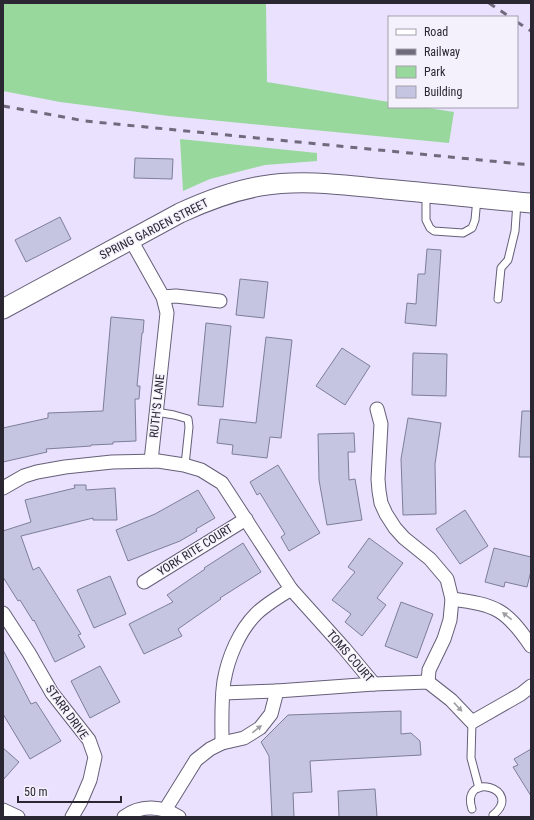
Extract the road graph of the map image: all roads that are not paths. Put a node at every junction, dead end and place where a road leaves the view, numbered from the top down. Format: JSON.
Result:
{"nodes":[{"id":1,"x":426,"y":193,"type":"junction"},
{"id":2,"x":478,"y":198,"type":"junction"},
{"id":3,"x":524,"y":203,"type":"edge"},
{"id":4,"x":131,"y":240,"type":"junction"},
{"id":5,"x":163,"y":297,"type":"junction"},
{"id":6,"x":498,"y":299,"type":"dead end"},
{"id":7,"x":220,"y":301,"type":"dead end"},
{"id":8,"x":3,"y":309,"type":"edge"},
{"id":9,"x":377,"y":410,"type":"dead end"},
{"id":10,"x":156,"y":412,"type":"junction"},
{"id":11,"x":150,"y":461,"type":"junction"},
{"id":12,"x":186,"y":465,"type":"junction"},
{"id":13,"x":3,"y":488,"type":"edge"},
{"id":14,"x":246,"y":519,"type":"junction"},
{"id":15,"x":144,"y":582,"type":"dead end"},
{"id":16,"x":291,"y":589,"type":"junction"},
{"id":17,"x":452,"y":599,"type":"junction"},
{"id":18,"x":3,"y":613,"type":"edge"},
{"id":19,"x":531,"y":646,"type":"edge"},
{"id":20,"x":428,"y":682,"type":"junction"},
{"id":21,"x":374,"y":684,"type":"junction"},
{"id":22,"x":531,"y":686,"type":"edge"},
{"id":23,"x":277,"y":691,"type":"junction"},
{"id":24,"x":223,"y":693,"type":"junction"},
{"id":25,"x":472,"y":722,"type":"junction"},
{"id":26,"x":222,"y":743,"type":"junction"},
{"id":27,"x":479,"y":788,"type":"junction"},
{"id":28,"x":472,"y":809,"type":"dead end"},
{"id":29,"x":3,"y":810,"type":"edge"},
{"id":30,"x":166,"y":810,"type":"junction"},
{"id":31,"x":493,"y":815,"type":"dead end"},
{"id":32,"x":18,"y":817,"type":"edge"},
{"id":33,"x":72,"y":817,"type":"edge"},
{"id":34,"x":124,"y":817,"type":"edge"},
{"id":35,"x":180,"y":817,"type":"edge"}],
"edges":[{"from":1,"to":2,"type":"main road","name":"SPRING GARDEN STREET"},
{"from":1,"to":2,"type":"lane"},
{"from":1,"to":4,"type":"main road","name":"SPRING GARDEN STREET"},
{"from":2,"to":3,"type":"main road","name":"SPRING GARDEN STREET"},
{"from":3,"to":6,"type":"lane"},
{"from":4,"to":5,"type":"street","name":"RUTH'S LANE"},
{"from":4,"to":8,"type":"main road","name":"SPRING GARDEN STREET"},
{"from":5,"to":7,"type":"street"},
{"from":5,"to":10,"type":"street","name":"RUTH'S LANE"},
{"from":9,"to":17,"type":"street"},
{"from":10,"to":11,"type":"street","name":"RUTH'S LANE"},
{"from":10,"to":12,"type":"lane"},
{"from":11,"to":12,"type":"street"},
{"from":11,"to":13,"type":"street"},
{"from":12,"to":14,"type":"street"},
{"from":14,"to":15,"type":"street","name":"YORK RITE COURT"},
{"from":14,"to":16,"type":"street","name":"TOMS COURT"},
{"from":16,"to":21,"type":"street","name":"TOMS COURT"},
{"from":16,"to":24,"type":"street"},
{"from":19,"to":17,"type":"street","one_way":true},
{"from":17,"to":20,"type":"street"},
{"from":18,"to":33,"type":"street","name":"STARR DRIVE"},
{"from":20,"to":21,"type":"street","name":"TOMS COURT"},
{"from":20,"to":25,"type":"street","one_way":true},
{"from":21,"to":23,"type":"street"},
{"from":22,"to":25,"type":"street"},
{"from":23,"to":24,"type":"street"},
{"from":26,"to":23,"type":"street","one_way":true},
{"from":24,"to":26,"type":"street"},
{"from":25,"to":27,"type":"lane"},
{"from":26,"to":30,"type":"street"},
{"from":27,"to":28,"type":"lane"},
{"from":27,"to":31,"type":"lane"},
{"from":29,"to":32,"type":"street"},
{"from":30,"to":34,"type":"street"},
{"from":30,"to":35,"type":"street"}]}
